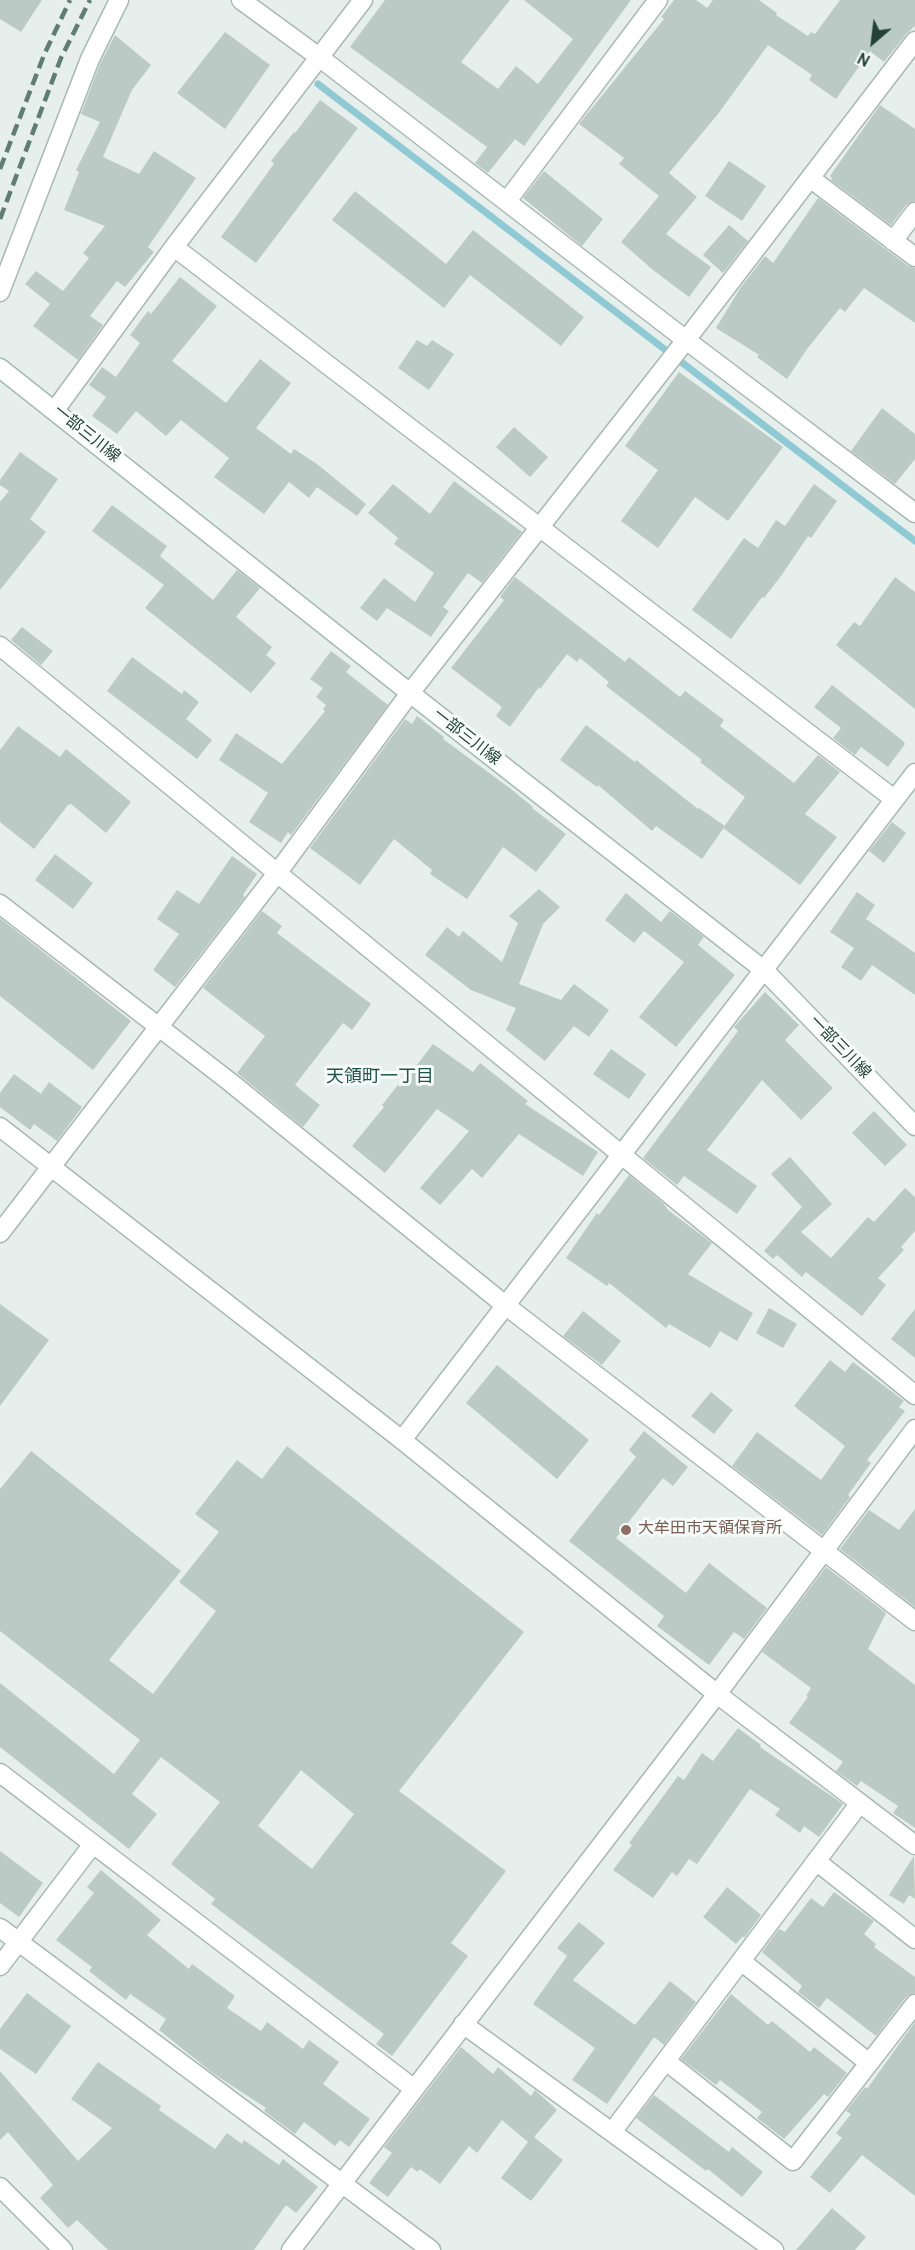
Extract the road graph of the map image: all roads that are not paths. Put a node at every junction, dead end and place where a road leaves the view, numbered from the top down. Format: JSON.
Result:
{"nodes":[{"id":1,"x":119,"y":0,"type":"edge"},
{"id":2,"x":241,"y":0,"type":"edge"},
{"id":3,"x":363,"y":0,"type":"edge"},
{"id":4,"x":658,"y":0,"type":"edge"},
{"id":5,"x":915,"y":41,"type":"edge"},
{"id":6,"x":319,"y":57,"type":"junction"},
{"id":7,"x":810,"y":178,"type":"junction"},
{"id":8,"x":507,"y":201,"type":"junction"},
{"id":9,"x":915,"y":212,"type":"edge"},
{"id":10,"x":893,"y":241,"type":"junction"},
{"id":11,"x":174,"y":247,"type":"junction"},
{"id":12,"x":915,"y":257,"type":"edge"},
{"id":13,"x":0,"y":292,"type":"edge"},
{"id":14,"x":686,"y":340,"type":"junction"},
{"id":15,"x":0,"y":368,"type":"edge"},
{"id":16,"x":55,"y":410,"type":"junction"},
{"id":17,"x":915,"y":513,"type":"edge"},
{"id":18,"x":540,"y":528,"type":"junction"},
{"id":19,"x":0,"y":646,"type":"edge"},
{"id":20,"x":410,"y":693,"type":"junction"},
{"id":21,"x":915,"y":773,"type":"edge"},
{"id":22,"x":894,"y":799,"type":"junction"},
{"id":23,"x":278,"y":872,"type":"junction"},
{"id":24,"x":0,"y":904,"type":"edge"},
{"id":25,"x":765,"y":971,"type":"junction"},
{"id":26,"x":159,"y":1026,"type":"junction"},
{"id":27,"x":915,"y":1126,"type":"edge"},
{"id":28,"x":0,"y":1127,"type":"edge"},
{"id":29,"x":621,"y":1155,"type":"junction"},
{"id":30,"x":52,"y":1167,"type":"junction"},
{"id":31,"x":0,"y":1233,"type":"edge"},
{"id":32,"x":505,"y":1305,"type":"junction"},
{"id":33,"x":915,"y":1395,"type":"edge"},
{"id":34,"x":915,"y":1429,"type":"edge"},
{"id":35,"x":402,"y":1440,"type":"junction"},
{"id":36,"x":825,"y":1551,"type":"junction"},
{"id":37,"x":915,"y":1622,"type":"edge"},
{"id":38,"x":717,"y":1694,"type":"junction"},
{"id":39,"x":0,"y":1773,"type":"edge"},
{"id":40,"x":860,"y":1803,"type":"junction"},
{"id":41,"x":93,"y":1844,"type":"junction"},
{"id":42,"x":915,"y":1845,"type":"edge"},
{"id":43,"x":816,"y":1861,"type":"junction"},
{"id":44,"x":0,"y":1928,"type":"edge"},
{"id":45,"x":915,"y":1939,"type":"edge"},
{"id":46,"x":18,"y":1942,"type":"junction"},
{"id":47,"x":741,"y":1961,"type":"junction"},
{"id":48,"x":0,"y":1966,"type":"edge"},
{"id":49,"x":915,"y":2004,"type":"edge"},
{"id":50,"x":463,"y":2024,"type":"junction"},
{"id":51,"x":666,"y":2061,"type":"junction"},
{"id":52,"x":869,"y":2063,"type":"junction"},
{"id":53,"x":413,"y":2088,"type":"junction"},
{"id":54,"x":612,"y":2132,"type":"junction"},
{"id":55,"x":342,"y":2182,"type":"junction"},
{"id":56,"x":0,"y":2187,"type":"edge"},
{"id":57,"x":63,"y":2250,"type":"edge"},
{"id":58,"x":291,"y":2250,"type":"edge"},
{"id":59,"x":431,"y":2250,"type":"edge"},
{"id":60,"x":774,"y":2250,"type":"edge"}],
"edges":[{"from":1,"to":13,"type":"street"},
{"from":2,"to":6,"type":"street"},
{"from":3,"to":6,"type":"street"},
{"from":4,"to":8,"type":"street"},
{"from":5,"to":7,"type":"street"},
{"from":6,"to":8,"type":"street"},
{"from":6,"to":11,"type":"street"},
{"from":7,"to":10,"type":"street"},
{"from":7,"to":14,"type":"street"},
{"from":8,"to":14,"type":"street"},
{"from":9,"to":10,"type":"street"},
{"from":10,"to":12,"type":"street"},
{"from":11,"to":16,"type":"street"},
{"from":11,"to":18,"type":"street"},
{"from":14,"to":17,"type":"street"},
{"from":14,"to":18,"type":"street"},
{"from":15,"to":16,"type":"street","name":"一部三川線"},
{"from":16,"to":20,"type":"street","name":"一部三川線"},
{"from":18,"to":20,"type":"street"},
{"from":18,"to":22,"type":"street"},
{"from":19,"to":23,"type":"street"},
{"from":20,"to":23,"type":"street"},
{"from":20,"to":25,"type":"street","name":"一部三川線"},
{"from":21,"to":22,"type":"street"},
{"from":22,"to":25,"type":"street"},
{"from":23,"to":26,"type":"street"},
{"from":23,"to":29,"type":"street"},
{"from":24,"to":26,"type":"street"},
{"from":25,"to":27,"type":"street","name":"一部三川線"},
{"from":25,"to":29,"type":"street"},
{"from":26,"to":30,"type":"street"},
{"from":26,"to":32,"type":"street"},
{"from":28,"to":30,"type":"street"},
{"from":29,"to":32,"type":"street"},
{"from":29,"to":33,"type":"street"},
{"from":30,"to":31,"type":"street"},
{"from":30,"to":35,"type":"street"},
{"from":32,"to":35,"type":"street"},
{"from":32,"to":36,"type":"street"},
{"from":34,"to":36,"type":"street"},
{"from":35,"to":38,"type":"street"},
{"from":36,"to":37,"type":"street"},
{"from":36,"to":38,"type":"street"},
{"from":38,"to":40,"type":"street"},
{"from":38,"to":50,"type":"street"},
{"from":39,"to":41,"type":"street"},
{"from":40,"to":42,"type":"street"},
{"from":40,"to":43,"type":"street"},
{"from":41,"to":46,"type":"street"},
{"from":41,"to":53,"type":"street"},
{"from":43,"to":45,"type":"street"},
{"from":43,"to":47,"type":"street"},
{"from":44,"to":46,"type":"street"},
{"from":46,"to":48,"type":"street"},
{"from":46,"to":55,"type":"street"},
{"from":47,"to":51,"type":"street"},
{"from":47,"to":52,"type":"street"},
{"from":49,"to":52,"type":"street"},
{"from":50,"to":53,"type":"street"},
{"from":50,"to":54,"type":"street"},
{"from":51,"to":52,"type":"street"},
{"from":51,"to":54,"type":"street"},
{"from":53,"to":55,"type":"street"},
{"from":54,"to":60,"type":"street"},
{"from":55,"to":58,"type":"street"},
{"from":55,"to":59,"type":"street"},
{"from":56,"to":57,"type":"street"}]}
